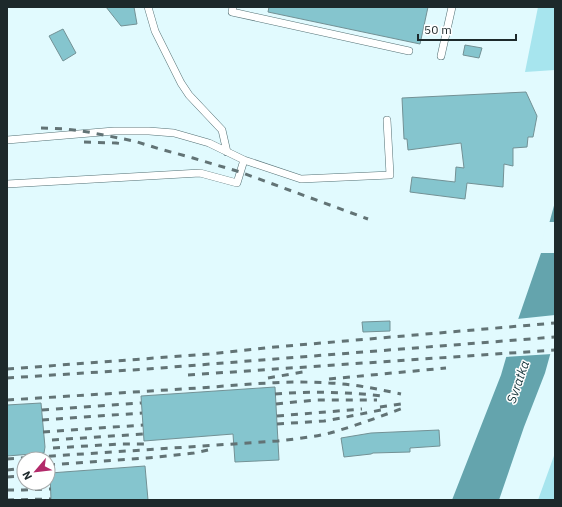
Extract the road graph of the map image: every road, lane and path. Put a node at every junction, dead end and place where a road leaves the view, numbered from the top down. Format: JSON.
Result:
{"nodes":[{"id":1,"x":148,"y":7,"type":"edge"},
{"id":2,"x":233,"y":7,"type":"edge"},
{"id":3,"x":452,"y":7,"type":"edge"},
{"id":4,"x":409,"y":51,"type":"dead end"},
{"id":5,"x":441,"y":56,"type":"dead end"},
{"id":6,"x":387,"y":120,"type":"dead end"},
{"id":7,"x":7,"y":140,"type":"edge"},
{"id":8,"x":227,"y":152,"type":"junction"},
{"id":9,"x":244,"y":160,"type":"junction"},
{"id":10,"x":7,"y":184,"type":"edge"}],
"edges":[{"from":1,"to":8,"type":"lane"},
{"from":2,"to":4,"type":"lane"},
{"from":3,"to":5,"type":"lane"},
{"from":6,"to":9,"type":"lane"},
{"from":7,"to":8,"type":"lane"},
{"from":8,"to":9,"type":"lane"},
{"from":9,"to":10,"type":"lane"}]}
